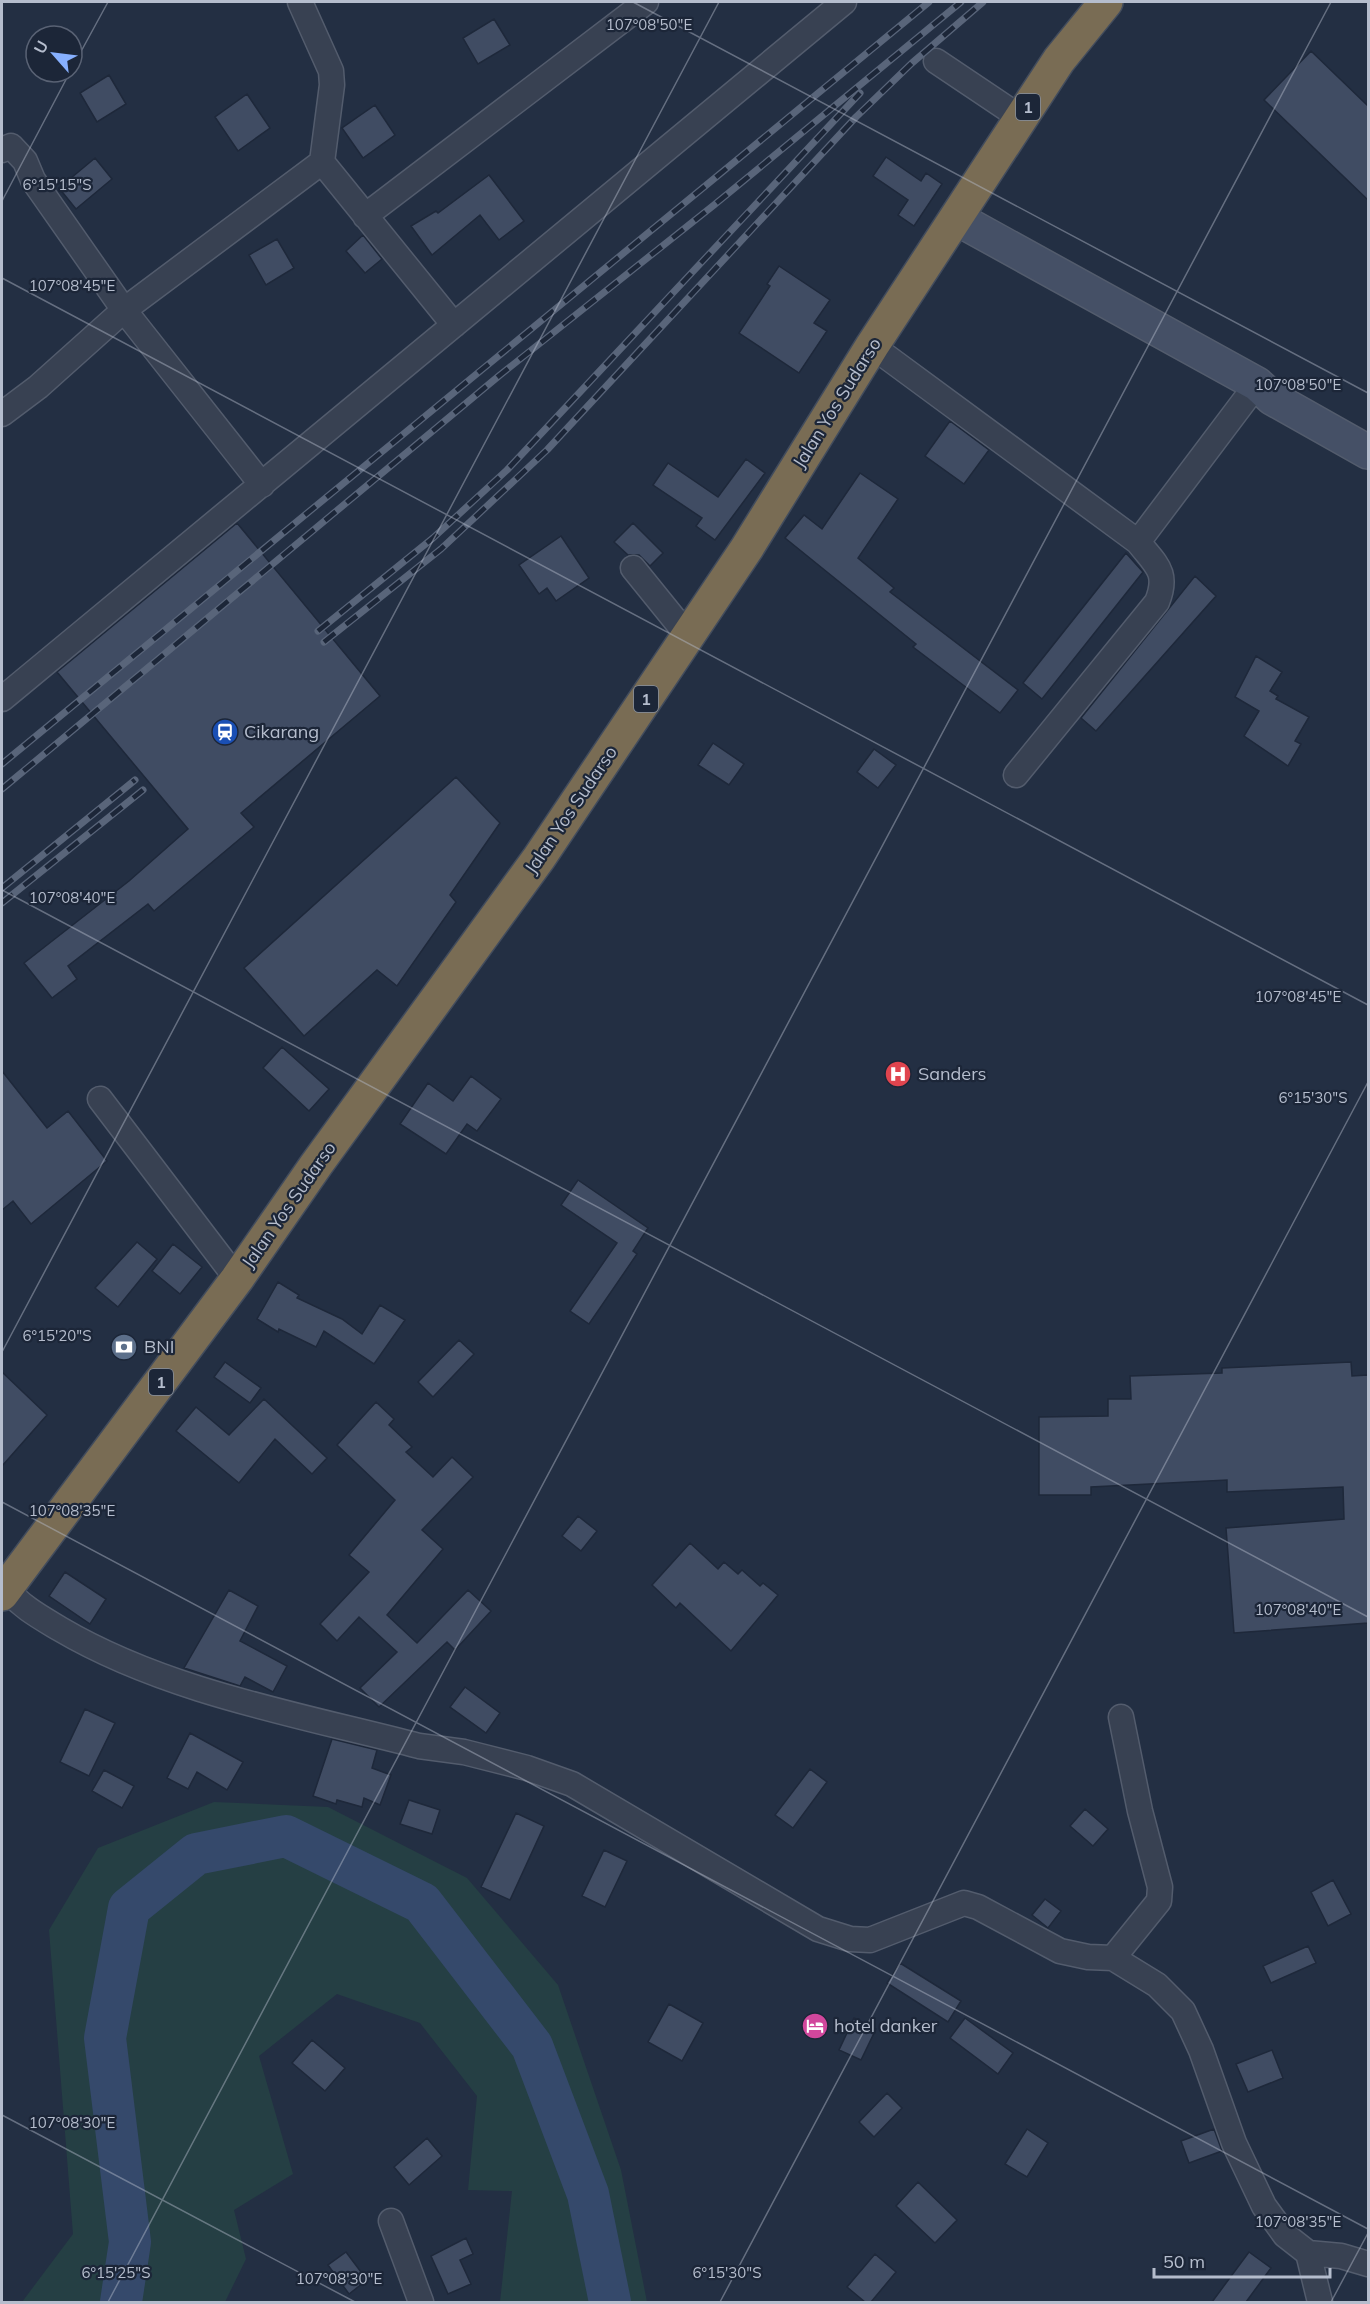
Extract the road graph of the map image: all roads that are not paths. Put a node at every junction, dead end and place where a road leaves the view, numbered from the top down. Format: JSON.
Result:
{"nodes":[{"id":1,"x":300,"y":2,"type":"edge"},
{"id":2,"x":646,"y":2,"type":"edge"},
{"id":3,"x":844,"y":2,"type":"edge"},
{"id":4,"x":1106,"y":2,"type":"edge"},
{"id":5,"x":936,"y":61,"type":"dead end"},
{"id":6,"x":1020,"y":118,"type":"junction"},
{"id":7,"x":2,"y":150,"type":"edge"},
{"id":8,"x":322,"y":162,"type":"junction"},
{"id":9,"x":365,"y":216,"type":"junction"},
{"id":10,"x":956,"y":218,"type":"junction"},
{"id":11,"x":124,"y":310,"type":"junction"},
{"id":12,"x":454,"y":325,"type":"junction"},
{"id":13,"x":872,"y":346,"type":"junction"},
{"id":14,"x":1257,"y":384,"type":"junction"},
{"id":15,"x":2,"y":414,"type":"edge"},
{"id":16,"x":1368,"y":435,"type":"edge"},
{"id":17,"x":1368,"y":452,"type":"edge"},
{"id":18,"x":262,"y":485,"type":"junction"},
{"id":19,"x":1138,"y":542,"type":"junction"},
{"id":20,"x":633,"y":568,"type":"dead end"},
{"id":21,"x":688,"y":636,"type":"junction"},
{"id":22,"x":4,"y":689,"type":"edge"},
{"id":23,"x":1016,"y":775,"type":"dead end"},
{"id":24,"x":100,"y":1099,"type":"dead end"},
{"id":25,"x":237,"y":1279,"type":"junction"},
{"id":26,"x":4,"y":1591,"type":"edge"},
{"id":27,"x":1121,"y":1717,"type":"dead end"},
{"id":28,"x":1113,"y":1958,"type":"junction"},
{"id":29,"x":392,"y":2221,"type":"dead end"},
{"id":30,"x":1308,"y":2253,"type":"junction"},
{"id":31,"x":1368,"y":2264,"type":"edge"},
{"id":32,"x":421,"y":2302,"type":"edge"},
{"id":33,"x":1320,"y":2302,"type":"edge"}],
"edges":[{"from":1,"to":8,"type":"street"},
{"from":2,"to":9,"type":"street"},
{"from":3,"to":12,"type":"street"},
{"from":4,"to":6,"type":"highway","name":"Jalan Yos Sudarso","number":"1"},
{"from":5,"to":6,"type":"street"},
{"from":6,"to":10,"type":"highway","name":"Jalan Yos Sudarso","number":"1"},
{"from":7,"to":11,"type":"street"},
{"from":8,"to":9,"type":"street"},
{"from":8,"to":11,"type":"street"},
{"from":9,"to":12,"type":"street"},
{"from":10,"to":13,"type":"highway","name":"Jalan Yos Sudarso","number":"1"},
{"from":10,"to":14,"type":"main road"},
{"from":11,"to":15,"type":"street"},
{"from":11,"to":18,"type":"street"},
{"from":12,"to":18,"type":"street"},
{"from":13,"to":19,"type":"street"},
{"from":13,"to":21,"type":"highway","name":"Jalan Yos Sudarso","number":"1"},
{"from":14,"to":16,"type":"main road"},
{"from":14,"to":17,"type":"main road"},
{"from":14,"to":19,"type":"street"},
{"from":18,"to":22,"type":"street"},
{"from":19,"to":23,"type":"street"},
{"from":20,"to":21,"type":"street"},
{"from":21,"to":25,"type":"highway","name":"Jalan Yos Sudarso","number":"1"},
{"from":24,"to":25,"type":"street"},
{"from":25,"to":26,"type":"highway","name":"Jalan Yos Sudarso","number":"1"},
{"from":26,"to":28,"type":"street"},
{"from":27,"to":28,"type":"street"},
{"from":28,"to":30,"type":"street"},
{"from":29,"to":32,"type":"street"},
{"from":30,"to":31,"type":"street"},
{"from":30,"to":33,"type":"street"}]}
